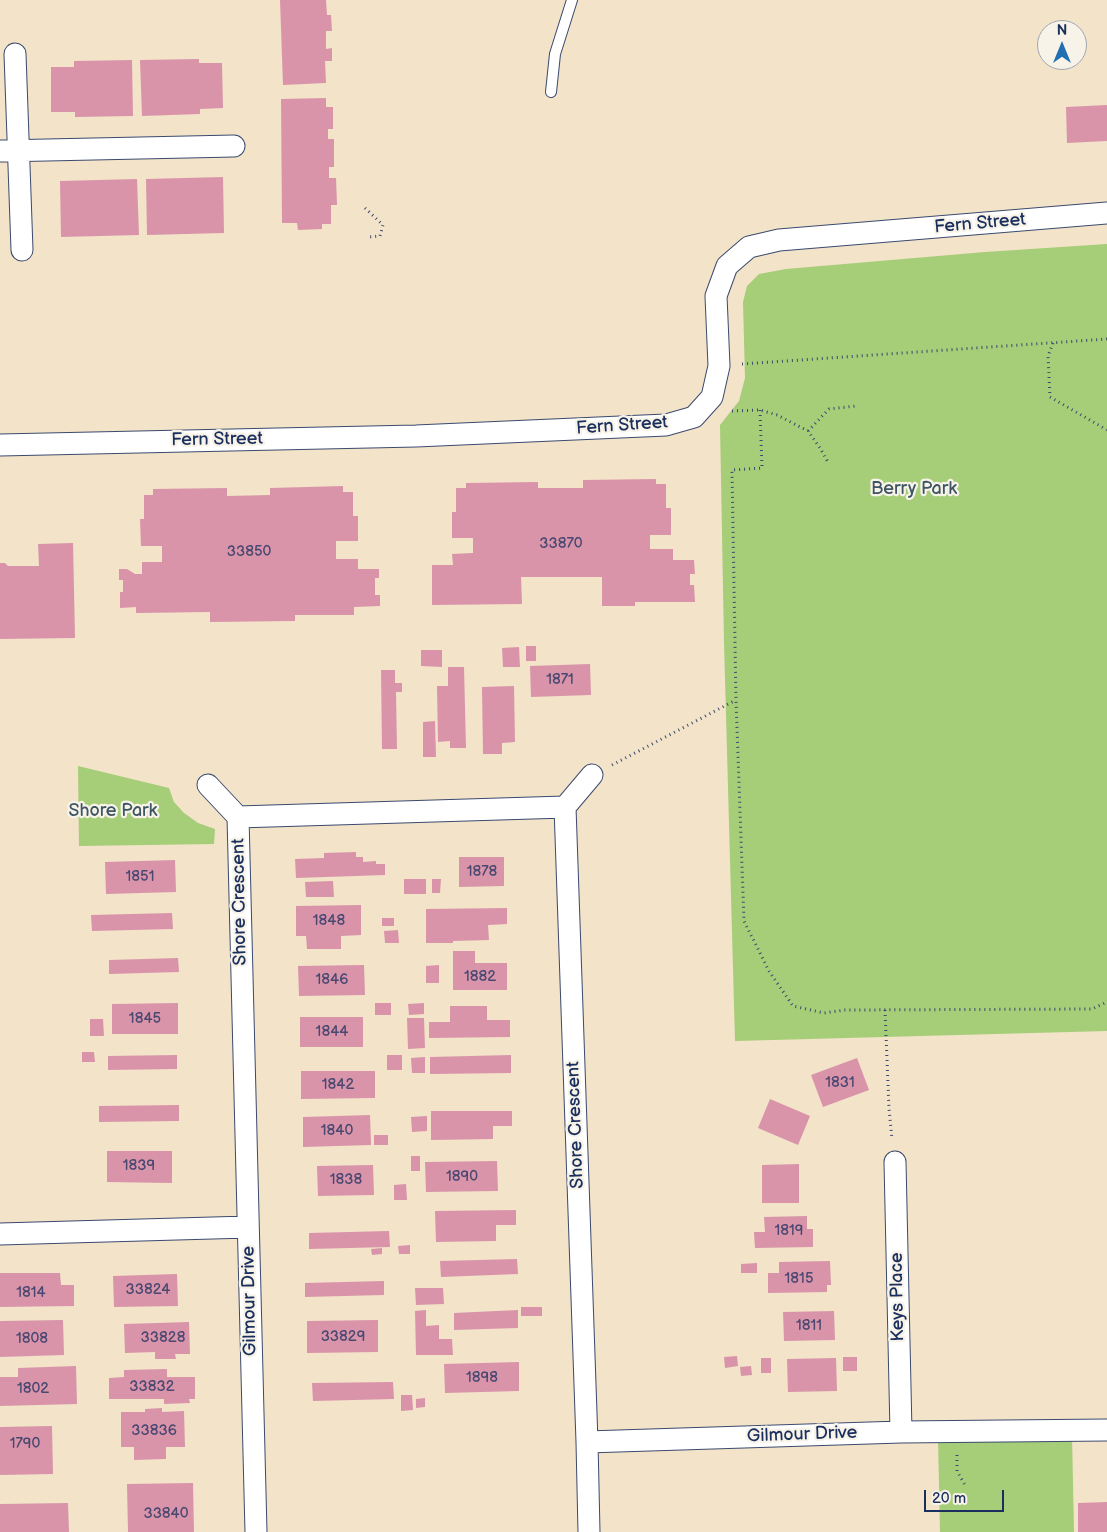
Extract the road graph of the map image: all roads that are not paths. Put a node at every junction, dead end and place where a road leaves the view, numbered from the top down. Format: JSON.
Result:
{"nodes":[{"id":1,"x":572,"y":0,"type":"edge"},
{"id":2,"x":15,"y":54,"type":"dead end"},
{"id":3,"x":551,"y":92,"type":"dead end"},
{"id":4,"x":234,"y":146,"type":"dead end"},
{"id":5,"x":9,"y":151,"type":"edge"},
{"id":6,"x":1107,"y":213,"type":"edge"},
{"id":7,"x":22,"y":250,"type":"dead end"},
{"id":8,"x":0,"y":445,"type":"edge"},
{"id":9,"x":592,"y":775,"type":"road end"},
{"id":10,"x":208,"y":785,"type":"dead end"},
{"id":11,"x":565,"y":807,"type":"junction"},
{"id":12,"x":238,"y":817,"type":"junction"},
{"id":13,"x":895,"y":1162,"type":"road end"},
{"id":14,"x":248,"y":1227,"type":"junction"},
{"id":15,"x":0,"y":1234,"type":"edge"},
{"id":16,"x":1107,"y":1430,"type":"edge"},
{"id":17,"x":901,"y":1432,"type":"junction"},
{"id":18,"x":587,"y":1442,"type":"junction"},
{"id":19,"x":256,"y":1532,"type":"edge"},
{"id":20,"x":589,"y":1532,"type":"edge"}],
"edges":[{"from":1,"to":3,"type":"lane"},
{"from":2,"to":5,"type":"street"},
{"from":4,"to":5,"type":"street"},
{"from":5,"to":7,"type":"street"},
{"from":6,"to":8,"type":"street","name":"Fern Street"},
{"from":9,"to":11,"type":"street"},
{"from":10,"to":12,"type":"street","name":"Shore Crescent"},
{"from":11,"to":12,"type":"street","name":"Shore Crescent"},
{"from":11,"to":18,"type":"street","name":"Shore Crescent"},
{"from":12,"to":14,"type":"street","name":"Shore Crescent"},
{"from":13,"to":17,"type":"street","name":"Keys Place"},
{"from":14,"to":15,"type":"street","name":"Gilmour Drive"},
{"from":14,"to":19,"type":"street","name":"Gilmour Drive"},
{"from":16,"to":17,"type":"street","name":"Gilmour Drive"},
{"from":17,"to":18,"type":"street","name":"Gilmour Drive"},
{"from":18,"to":20,"type":"street"}]}
